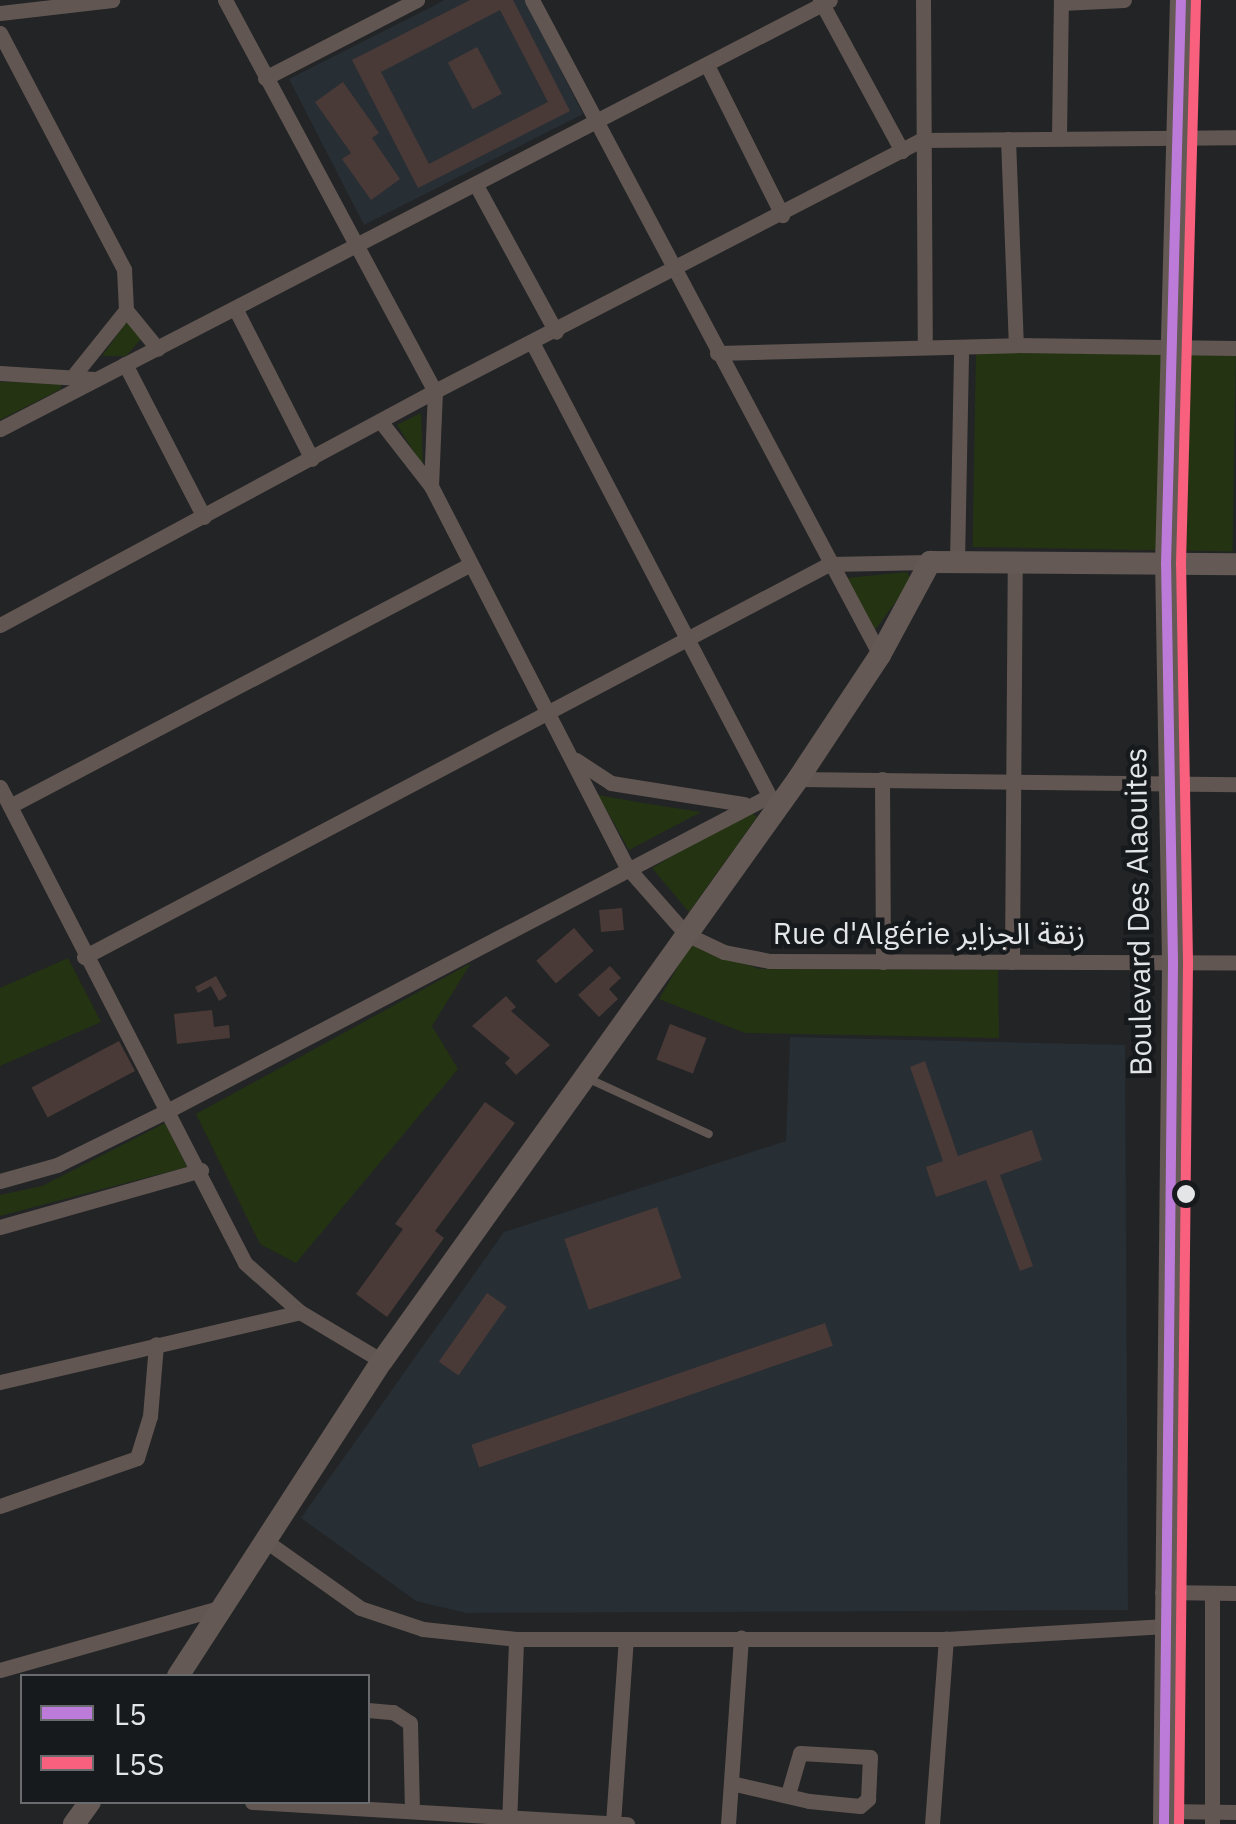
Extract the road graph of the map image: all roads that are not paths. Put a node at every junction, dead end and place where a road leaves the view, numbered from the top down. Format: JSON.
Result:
{"nodes":[{"id":1,"x":112,"y":0,"type":"edge"},
{"id":2,"x":225,"y":0,"type":"edge"},
{"id":3,"x":417,"y":0,"type":"edge"},
{"id":4,"x":532,"y":0,"type":"edge"},
{"id":5,"x":923,"y":0,"type":"edge"},
{"id":6,"x":1124,"y":0,"type":"edge"},
{"id":7,"x":1181,"y":0,"type":"edge"},
{"id":8,"x":824,"y":1,"type":"edge"},
{"id":9,"x":1061,"y":2,"type":"edge"},
{"id":10,"x":0,"y":13,"type":"edge"},
{"id":11,"x":0,"y":34,"type":"edge"},
{"id":12,"x":707,"y":65,"type":"junction"},
{"id":13,"x":266,"y":78,"type":"junction"},
{"id":14,"x":598,"y":121,"type":"junction"},
{"id":15,"x":1180,"y":137,"type":"junction"},
{"id":16,"x":1236,"y":137,"type":"edge"},
{"id":17,"x":1059,"y":138,"type":"junction"},
{"id":18,"x":1008,"y":139,"type":"junction"},
{"id":19,"x":921,"y":140,"type":"junction"},
{"id":20,"x":902,"y":152,"type":"junction"},
{"id":21,"x":476,"y":185,"type":"junction"},
{"id":22,"x":782,"y":216,"type":"junction"},
{"id":23,"x":358,"y":248,"type":"junction"},
{"id":24,"x":672,"y":268,"type":"junction"},
{"id":25,"x":126,"y":310,"type":"junction"},
{"id":26,"x":236,"y":310,"type":"junction"},
{"id":27,"x":556,"y":332,"type":"junction"},
{"id":28,"x":533,"y":344,"type":"junction"},
{"id":29,"x":1016,"y":345,"type":"junction"},
{"id":30,"x":925,"y":346,"type":"junction"},
{"id":31,"x":961,"y":347,"type":"junction"},
{"id":32,"x":1236,"y":348,"type":"edge"},
{"id":33,"x":158,"y":349,"type":"junction"},
{"id":34,"x":1171,"y":349,"type":"junction"},
{"id":35,"x":717,"y":353,"type":"junction"},
{"id":36,"x":125,"y":364,"type":"junction"},
{"id":37,"x":0,"y":373,"type":"edge"},
{"id":38,"x":74,"y":375,"type":"junction"},
{"id":39,"x":95,"y":379,"type":"junction"},
{"id":40,"x":435,"y":390,"type":"junction"},
{"id":41,"x":382,"y":422,"type":"junction"},
{"id":42,"x":0,"y":429,"type":"edge"},
{"id":43,"x":312,"y":459,"type":"junction"},
{"id":44,"x":431,"y":486,"type":"junction"},
{"id":45,"x":204,"y":517,"type":"junction"},
{"id":46,"x":930,"y":562,"type":"junction"},
{"id":47,"x":957,"y":563,"type":"junction"},
{"id":48,"x":1014,"y":563,"type":"junction"},
{"id":49,"x":829,"y":564,"type":"junction"},
{"id":50,"x":1166,"y":564,"type":"junction"},
{"id":51,"x":1236,"y":564,"type":"edge"},
{"id":52,"x":469,"y":566,"type":"junction"},
{"id":53,"x":0,"y":626,"type":"edge"},
{"id":54,"x":688,"y":641,"type":"junction"},
{"id":55,"x":880,"y":655,"type":"junction"},
{"id":56,"x":548,"y":711,"type":"junction"},
{"id":57,"x":576,"y":760,"type":"junction"},
{"id":58,"x":798,"y":779,"type":"junction"},
{"id":59,"x":882,"y":779,"type":"junction"},
{"id":60,"x":1010,"y":779,"type":"junction"},
{"id":61,"x":1166,"y":784,"type":"junction"},
{"id":62,"x":1236,"y":784,"type":"edge"},
{"id":63,"x":0,"y":788,"type":"edge"},
{"id":64,"x":772,"y":802,"type":"junction"},
{"id":65,"x":748,"y":804,"type":"junction"},
{"id":66,"x":5,"y":809,"type":"edge"},
{"id":67,"x":626,"y":866,"type":"junction"},
{"id":68,"x":686,"y":934,"type":"junction"},
{"id":69,"x":84,"y":957,"type":"junction"},
{"id":70,"x":1173,"y":960,"type":"junction"},
{"id":71,"x":883,"y":962,"type":"junction"},
{"id":72,"x":1012,"y":962,"type":"junction"},
{"id":73,"x":1236,"y":963,"type":"edge"},
{"id":74,"x":583,"y":1076,"type":"junction"},
{"id":75,"x":169,"y":1110,"type":"junction"},
{"id":76,"x":709,"y":1134,"type":"dead end"},
{"id":77,"x":201,"y":1170,"type":"junction"},
{"id":78,"x":0,"y":1181,"type":"edge"},
{"id":79,"x":0,"y":1227,"type":"edge"},
{"id":80,"x":300,"y":1312,"type":"junction"},
{"id":81,"x":156,"y":1344,"type":"junction"},
{"id":82,"x":382,"y":1362,"type":"junction"},
{"id":83,"x":0,"y":1382,"type":"edge"},
{"id":84,"x":0,"y":1506,"type":"edge"},
{"id":85,"x":270,"y":1544,"type":"junction"},
{"id":86,"x":1162,"y":1592,"type":"junction"},
{"id":87,"x":1212,"y":1593,"type":"junction"},
{"id":88,"x":1236,"y":1593,"type":"edge"},
{"id":89,"x":226,"y":1606,"type":"junction"},
{"id":90,"x":1162,"y":1626,"type":"junction"},
{"id":91,"x":741,"y":1637,"type":"junction"},
{"id":92,"x":516,"y":1639,"type":"junction"},
{"id":93,"x":626,"y":1639,"type":"junction"},
{"id":94,"x":946,"y":1639,"type":"junction"},
{"id":95,"x":0,"y":1670,"type":"edge"},
{"id":96,"x":179,"y":1674,"type":"edge"},
{"id":97,"x":370,"y":1710,"type":"edge"},
{"id":98,"x":731,"y":1783,"type":"junction"},
{"id":99,"x":788,"y":1794,"type":"junction"},
{"id":100,"x":278,"y":1804,"type":"edge"},
{"id":101,"x":304,"y":1806,"type":"junction"},
{"id":102,"x":412,"y":1811,"type":"junction"},
{"id":103,"x":1236,"y":1812,"type":"edge"},
{"id":104,"x":1164,"y":1818,"type":"edge"},
{"id":105,"x":1212,"y":1818,"type":"edge"},
{"id":106,"x":510,"y":1821,"type":"edge"},
{"id":107,"x":613,"y":1823,"type":"edge"},
{"id":108,"x":304,"y":1824,"type":"edge"},
{"id":109,"x":627,"y":1824,"type":"edge"},
{"id":110,"x":728,"y":1824,"type":"edge"},
{"id":111,"x":932,"y":1824,"type":"edge"}],
"edges":[{"from":1,"to":10,"type":"street"},
{"from":2,"to":13,"type":"street"},
{"from":3,"to":13,"type":"street"},
{"from":4,"to":14,"type":"street"},
{"from":5,"to":19,"type":"street"},
{"from":6,"to":9,"type":"street"},
{"from":7,"to":15,"type":"main road","name":"Boulevard Des Alaouites"},
{"from":8,"to":12,"type":"street"},
{"from":8,"to":20,"type":"street"},
{"from":9,"to":17,"type":"street"},
{"from":11,"to":25,"type":"street"},
{"from":12,"to":14,"type":"street"},
{"from":12,"to":22,"type":"street"},
{"from":13,"to":23,"type":"street"},
{"from":14,"to":21,"type":"street"},
{"from":14,"to":24,"type":"street"},
{"from":15,"to":16,"type":"street"},
{"from":15,"to":17,"type":"street"},
{"from":15,"to":34,"type":"main road","name":"Boulevard Des Alaouites"},
{"from":17,"to":18,"type":"street"},
{"from":18,"to":19,"type":"street"},
{"from":18,"to":29,"type":"street"},
{"from":19,"to":20,"type":"street"},
{"from":19,"to":30,"type":"street"},
{"from":20,"to":22,"type":"street"},
{"from":21,"to":23,"type":"street"},
{"from":21,"to":27,"type":"street"},
{"from":22,"to":24,"type":"street"},
{"from":23,"to":26,"type":"street"},
{"from":23,"to":40,"type":"street"},
{"from":24,"to":27,"type":"street"},
{"from":24,"to":35,"type":"street"},
{"from":25,"to":33,"type":"street"},
{"from":25,"to":38,"type":"street"},
{"from":26,"to":33,"type":"street"},
{"from":26,"to":43,"type":"street"},
{"from":27,"to":28,"type":"street"},
{"from":28,"to":40,"type":"street"},
{"from":28,"to":54,"type":"street"},
{"from":29,"to":31,"type":"street"},
{"from":29,"to":34,"type":"street"},
{"from":30,"to":31,"type":"street"},
{"from":30,"to":35,"type":"street"},
{"from":31,"to":47,"type":"street"},
{"from":32,"to":34,"type":"street"},
{"from":33,"to":36,"type":"street"},
{"from":34,"to":50,"type":"main road","name":"Boulevard Des Alaouites"},
{"from":35,"to":49,"type":"street"},
{"from":36,"to":39,"type":"street"},
{"from":36,"to":45,"type":"street"},
{"from":37,"to":38,"type":"street"},
{"from":38,"to":39,"type":"street"},
{"from":39,"to":42,"type":"street"},
{"from":40,"to":41,"type":"street"},
{"from":40,"to":44,"type":"street"},
{"from":41,"to":43,"type":"street"},
{"from":41,"to":44,"type":"street"},
{"from":43,"to":45,"type":"street"},
{"from":44,"to":52,"type":"street"},
{"from":45,"to":53,"type":"street"},
{"from":46,"to":47,"type":"main road"},
{"from":46,"to":49,"type":"street"},
{"from":46,"to":55,"type":"main road"},
{"from":47,"to":48,"type":"main road"},
{"from":48,"to":50,"type":"main road"},
{"from":48,"to":60,"type":"street"},
{"from":49,"to":54,"type":"street"},
{"from":49,"to":55,"type":"street"},
{"from":50,"to":51,"type":"main road"},
{"from":50,"to":61,"type":"main road","name":"Boulevard Des Alaouites"},
{"from":52,"to":56,"type":"street"},
{"from":52,"to":66,"type":"street"},
{"from":54,"to":56,"type":"street"},
{"from":54,"to":64,"type":"street"},
{"from":55,"to":58,"type":"main road"},
{"from":56,"to":57,"type":"street"},
{"from":56,"to":69,"type":"street"},
{"from":57,"to":65,"type":"street"},
{"from":57,"to":67,"type":"street"},
{"from":58,"to":59,"type":"street"},
{"from":58,"to":64,"type":"main road"},
{"from":59,"to":60,"type":"street"},
{"from":59,"to":71,"type":"street"},
{"from":60,"to":61,"type":"street"},
{"from":60,"to":72,"type":"street"},
{"from":61,"to":62,"type":"street"},
{"from":61,"to":70,"type":"main road","name":"Boulevard Des Alaouites"},
{"from":63,"to":66,"type":"street"},
{"from":64,"to":65,"type":"street"},
{"from":64,"to":68,"type":"main road"},
{"from":65,"to":67,"type":"street"},
{"from":66,"to":69,"type":"street"},
{"from":67,"to":68,"type":"street"},
{"from":67,"to":75,"type":"street"},
{"from":68,"to":71,"type":"street","name":"Rue d'Algérie زنقة الجزاير"},
{"from":68,"to":74,"type":"main road"},
{"from":69,"to":75,"type":"street"},
{"from":70,"to":72,"type":"street","name":"Rue d'Algérie زنقة الجزاير"},
{"from":70,"to":73,"type":"street","name":"Rue d'Algérie زنقة الجزاير"},
{"from":70,"to":86,"type":"main road","name":"Boulevard Des Alaouites"},
{"from":71,"to":72,"type":"street","name":"Rue d'Algérie زنقة الجزاير"},
{"from":74,"to":76,"type":"lane"},
{"from":74,"to":82,"type":"main road"},
{"from":75,"to":77,"type":"street"},
{"from":75,"to":78,"type":"street"},
{"from":77,"to":79,"type":"street"},
{"from":77,"to":80,"type":"street"},
{"from":80,"to":81,"type":"street"},
{"from":80,"to":82,"type":"street"},
{"from":81,"to":83,"type":"street"},
{"from":81,"to":84,"type":"street"},
{"from":82,"to":85,"type":"main road"},
{"from":85,"to":89,"type":"main road"},
{"from":85,"to":92,"type":"street"},
{"from":86,"to":87,"type":"street"},
{"from":86,"to":90,"type":"main road","name":"Boulevard Des Alaouites"},
{"from":87,"to":88,"type":"street"},
{"from":87,"to":105,"type":"street"},
{"from":89,"to":95,"type":"street"},
{"from":89,"to":96,"type":"main road"},
{"from":90,"to":94,"type":"street"},
{"from":90,"to":104,"type":"main road","name":"Boulevard Des Alaouites"},
{"from":91,"to":93,"type":"street"},
{"from":91,"to":94,"type":"street"},
{"from":91,"to":98,"type":"street"},
{"from":92,"to":93,"type":"street"},
{"from":92,"to":106,"type":"street"},
{"from":93,"to":107,"type":"street"},
{"from":94,"to":111,"type":"street"},
{"from":97,"to":102,"type":"street"},
{"from":98,"to":99,"type":"street"},
{"from":98,"to":110,"type":"street"},
{"from":99,"to":99,"type":"street"},
{"from":100,"to":101,"type":"street"},
{"from":101,"to":102,"type":"street"},
{"from":101,"to":108,"type":"street"},
{"from":102,"to":106,"type":"street"},
{"from":103,"to":105,"type":"street"},
{"from":104,"to":105,"type":"street"},
{"from":106,"to":107,"type":"street"},
{"from":107,"to":109,"type":"street"}]}
